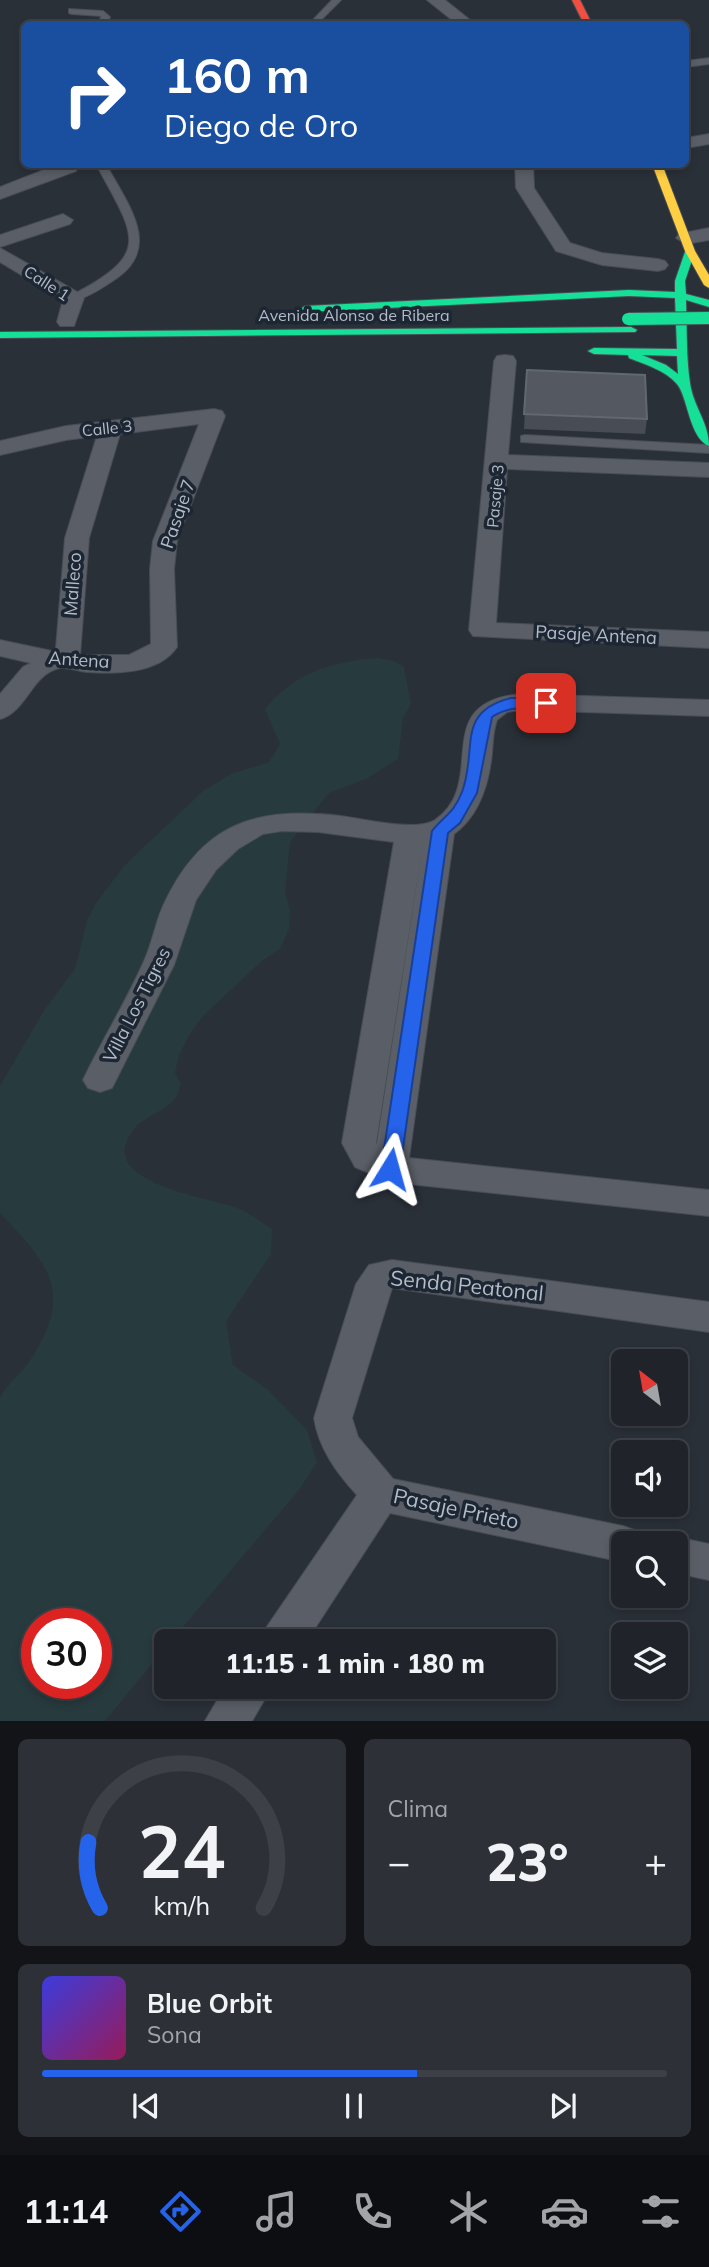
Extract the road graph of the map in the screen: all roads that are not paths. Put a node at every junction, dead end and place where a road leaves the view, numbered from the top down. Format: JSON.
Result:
{"nodes":[{"id":1,"x":337,"y":0,"type":"edge"},
{"id":2,"x":435,"y":0,"type":"edge"},
{"id":3,"x":576,"y":0,"type":"edge"},
{"id":4,"x":72,"y":11,"type":"dead end"},
{"id":5,"x":104,"y":21,"type":"edge"},
{"id":6,"x":316,"y":21,"type":"edge"},
{"id":7,"x":463,"y":21,"type":"edge"},
{"id":8,"x":586,"y":21,"type":"edge"},
{"id":9,"x":709,"y":61,"type":"edge"},
{"id":10,"x":689,"y":64,"type":"edge"},
{"id":11,"x":709,"y":139,"type":"edge"},
{"id":12,"x":689,"y":142,"type":"edge"},
{"id":13,"x":66,"y":168,"type":"edge"},
{"id":14,"x":103,"y":168,"type":"edge"},
{"id":15,"x":524,"y":168,"type":"edge"},
{"id":16,"x":659,"y":168,"type":"edge"},
{"id":17,"x":0,"y":176,"type":"edge"},
{"id":18,"x":29,"y":182,"type":"junction"},
{"id":19,"x":0,"y":193,"type":"edge"},
{"id":20,"x":63,"y":220,"type":"dead end"},
{"id":21,"x":709,"y":234,"type":"edge"},
{"id":22,"x":0,"y":241,"type":"edge"},
{"id":23,"x":688,"y":245,"type":"junction"},
{"id":24,"x":0,"y":254,"type":"edge"},
{"id":25,"x":658,"y":265,"type":"dead end"},
{"id":26,"x":709,"y":285,"type":"edge"},
{"id":27,"x":709,"y":294,"type":"edge"},
{"id":28,"x":680,"y":295,"type":"junction"},
{"id":29,"x":74,"y":298,"type":"junction"},
{"id":30,"x":709,"y":304,"type":"edge"},
{"id":31,"x":291,"y":309,"type":"dead end"},
{"id":32,"x":156,"y":317,"type":"dead end"},
{"id":33,"x":709,"y":318,"type":"edge"},
{"id":34,"x":67,"y":321,"type":"junction"},
{"id":35,"x":90,"y":321,"type":"junction"},
{"id":36,"x":0,"y":322,"type":"edge"},
{"id":37,"x":630,"y":325,"type":"junction"},
{"id":38,"x":709,"y":330,"type":"edge"},
{"id":39,"x":110,"y":334,"type":"junction"},
{"id":40,"x":0,"y":335,"type":"edge"},
{"id":41,"x":469,"y":348,"type":"dead end"},
{"id":42,"x":690,"y":348,"type":"junction"},
{"id":43,"x":571,"y":351,"type":"dead end"},
{"id":44,"x":610,"y":351,"type":"junction"},
{"id":45,"x":506,"y":353,"type":"dead end"},
{"id":46,"x":684,"y":384,"type":"junction"},
{"id":47,"x":214,"y":416,"type":"joint"},
{"id":48,"x":110,"y":428,"type":"junction"},
{"id":49,"x":525,"y":439,"type":"dead end"},
{"id":50,"x":709,"y":442,"type":"edge"},
{"id":51,"x":0,"y":448,"type":"edge"},
{"id":52,"x":709,"y":449,"type":"edge"},
{"id":53,"x":498,"y":462,"type":"junction"},
{"id":54,"x":709,"y":470,"type":"edge"},
{"id":55,"x":482,"y":630,"type":"joint"},
{"id":56,"x":709,"y":640,"type":"edge"},
{"id":57,"x":0,"y":648,"type":"edge"},
{"id":58,"x":157,"y":655,"type":"joint"},
{"id":59,"x":58,"y":661,"type":"junction"},
{"id":60,"x":709,"y":708,"type":"edge"},
{"id":61,"x":0,"y":711,"type":"edge"},
{"id":62,"x":425,"y":832,"type":"junction"},
{"id":63,"x":100,"y":1080,"type":"dead end"},
{"id":64,"x":709,"y":1203,"type":"edge"},
{"id":65,"x":709,"y":1317,"type":"edge"},
{"id":66,"x":380,"y":1494,"type":"junction"},
{"id":67,"x":611,"y":1542,"type":"edge"},
{"id":68,"x":688,"y":1558,"type":"edge"},
{"id":69,"x":709,"y":1562,"type":"edge"},
{"id":70,"x":290,"y":1629,"type":"edge"},
{"id":71,"x":242,"y":1699,"type":"edge"},
{"id":72,"x":227,"y":1721,"type":"edge"}],
"edges":[{"from":1,"to":6,"type":"lane"},
{"from":2,"to":7,"type":"street"},
{"from":3,"to":8,"type":"main road"},
{"from":4,"to":5,"type":"lane"},
{"from":9,"to":10,"type":"lane"},
{"from":11,"to":12,"type":"street"},
{"from":13,"to":18,"type":"street"},
{"from":14,"to":29,"type":"lane"},
{"from":15,"to":25,"type":"street"},
{"from":16,"to":23,"type":"main road"},
{"from":17,"to":18,"type":"street"},
{"from":18,"to":19,"type":"street"},
{"from":20,"to":22,"type":"street"},
{"from":21,"to":23,"type":"street"},
{"from":23,"to":26,"type":"main road"},
{"from":23,"to":28,"type":"main road"},
{"from":24,"to":29,"type":"street","name":"Calle 1"},
{"from":27,"to":28,"type":"main road"},
{"from":28,"to":30,"type":"main road"},
{"from":28,"to":31,"type":"main road"},
{"from":28,"to":42,"type":"main road"},
{"from":29,"to":34,"type":"street","name":"Calle 1"},
{"from":32,"to":35,"type":"main road"},
{"from":33,"to":37,"type":"main road","name":"Avenida Alonso de Ribera","bridge":true},
{"from":34,"to":35,"type":"main road","name":"Avenida Alonso de Ribera"},
{"from":34,"to":36,"type":"main road","name":"Avenida Alonso de Ribera"},
{"from":35,"to":37,"type":"main road","name":"Avenida Alonso de Ribera"},
{"from":37,"to":38,"type":"main road","name":"Avenida Alonso de Ribera"},
{"from":37,"to":39,"type":"main road","name":"Avenida Alonso de Ribera"},
{"from":39,"to":40,"type":"main road","name":"Avenida Alonso de Ribera"},
{"from":39,"to":41,"type":"main road"},
{"from":42,"to":44,"type":"main road"},
{"from":42,"to":46,"type":"main road"},
{"from":43,"to":44,"type":"main road"},
{"from":44,"to":46,"type":"main road"},
{"from":45,"to":53,"type":"street","name":"Pasaje 3"},
{"from":46,"to":50,"type":"main road"},
{"from":47,"to":48,"type":"street","name":"Calle 3"},
{"from":47,"to":58,"type":"street","name":"Pasaje 7"},
{"from":48,"to":51,"type":"street","name":"Calle 3"},
{"from":48,"to":59,"type":"street","name":"Malleco"},
{"from":49,"to":52,"type":"lane"},
{"from":53,"to":54,"type":"street"},
{"from":53,"to":55,"type":"street","name":"Pasaje 3"},
{"from":55,"to":56,"type":"street","name":"Pasaje Antena"},
{"from":57,"to":59,"type":"street","name":"Antena"},
{"from":58,"to":59,"type":"street","name":"Antena"},
{"from":59,"to":61,"type":"street"},
{"from":60,"to":62,"type":"street"},
{"from":62,"to":63,"type":"street","name":"Villa Los Tigres"},
{"from":62,"to":64,"type":"street"},
{"from":65,"to":66,"type":"street","name":"Senda Peatonal"},
{"from":66,"to":67,"type":"street","name":"Pasaje Prieto"},
{"from":66,"to":70,"type":"street","name":"Pasaje Prieto"},
{"from":68,"to":69,"type":"street"},
{"from":71,"to":72,"type":"street"}]}
